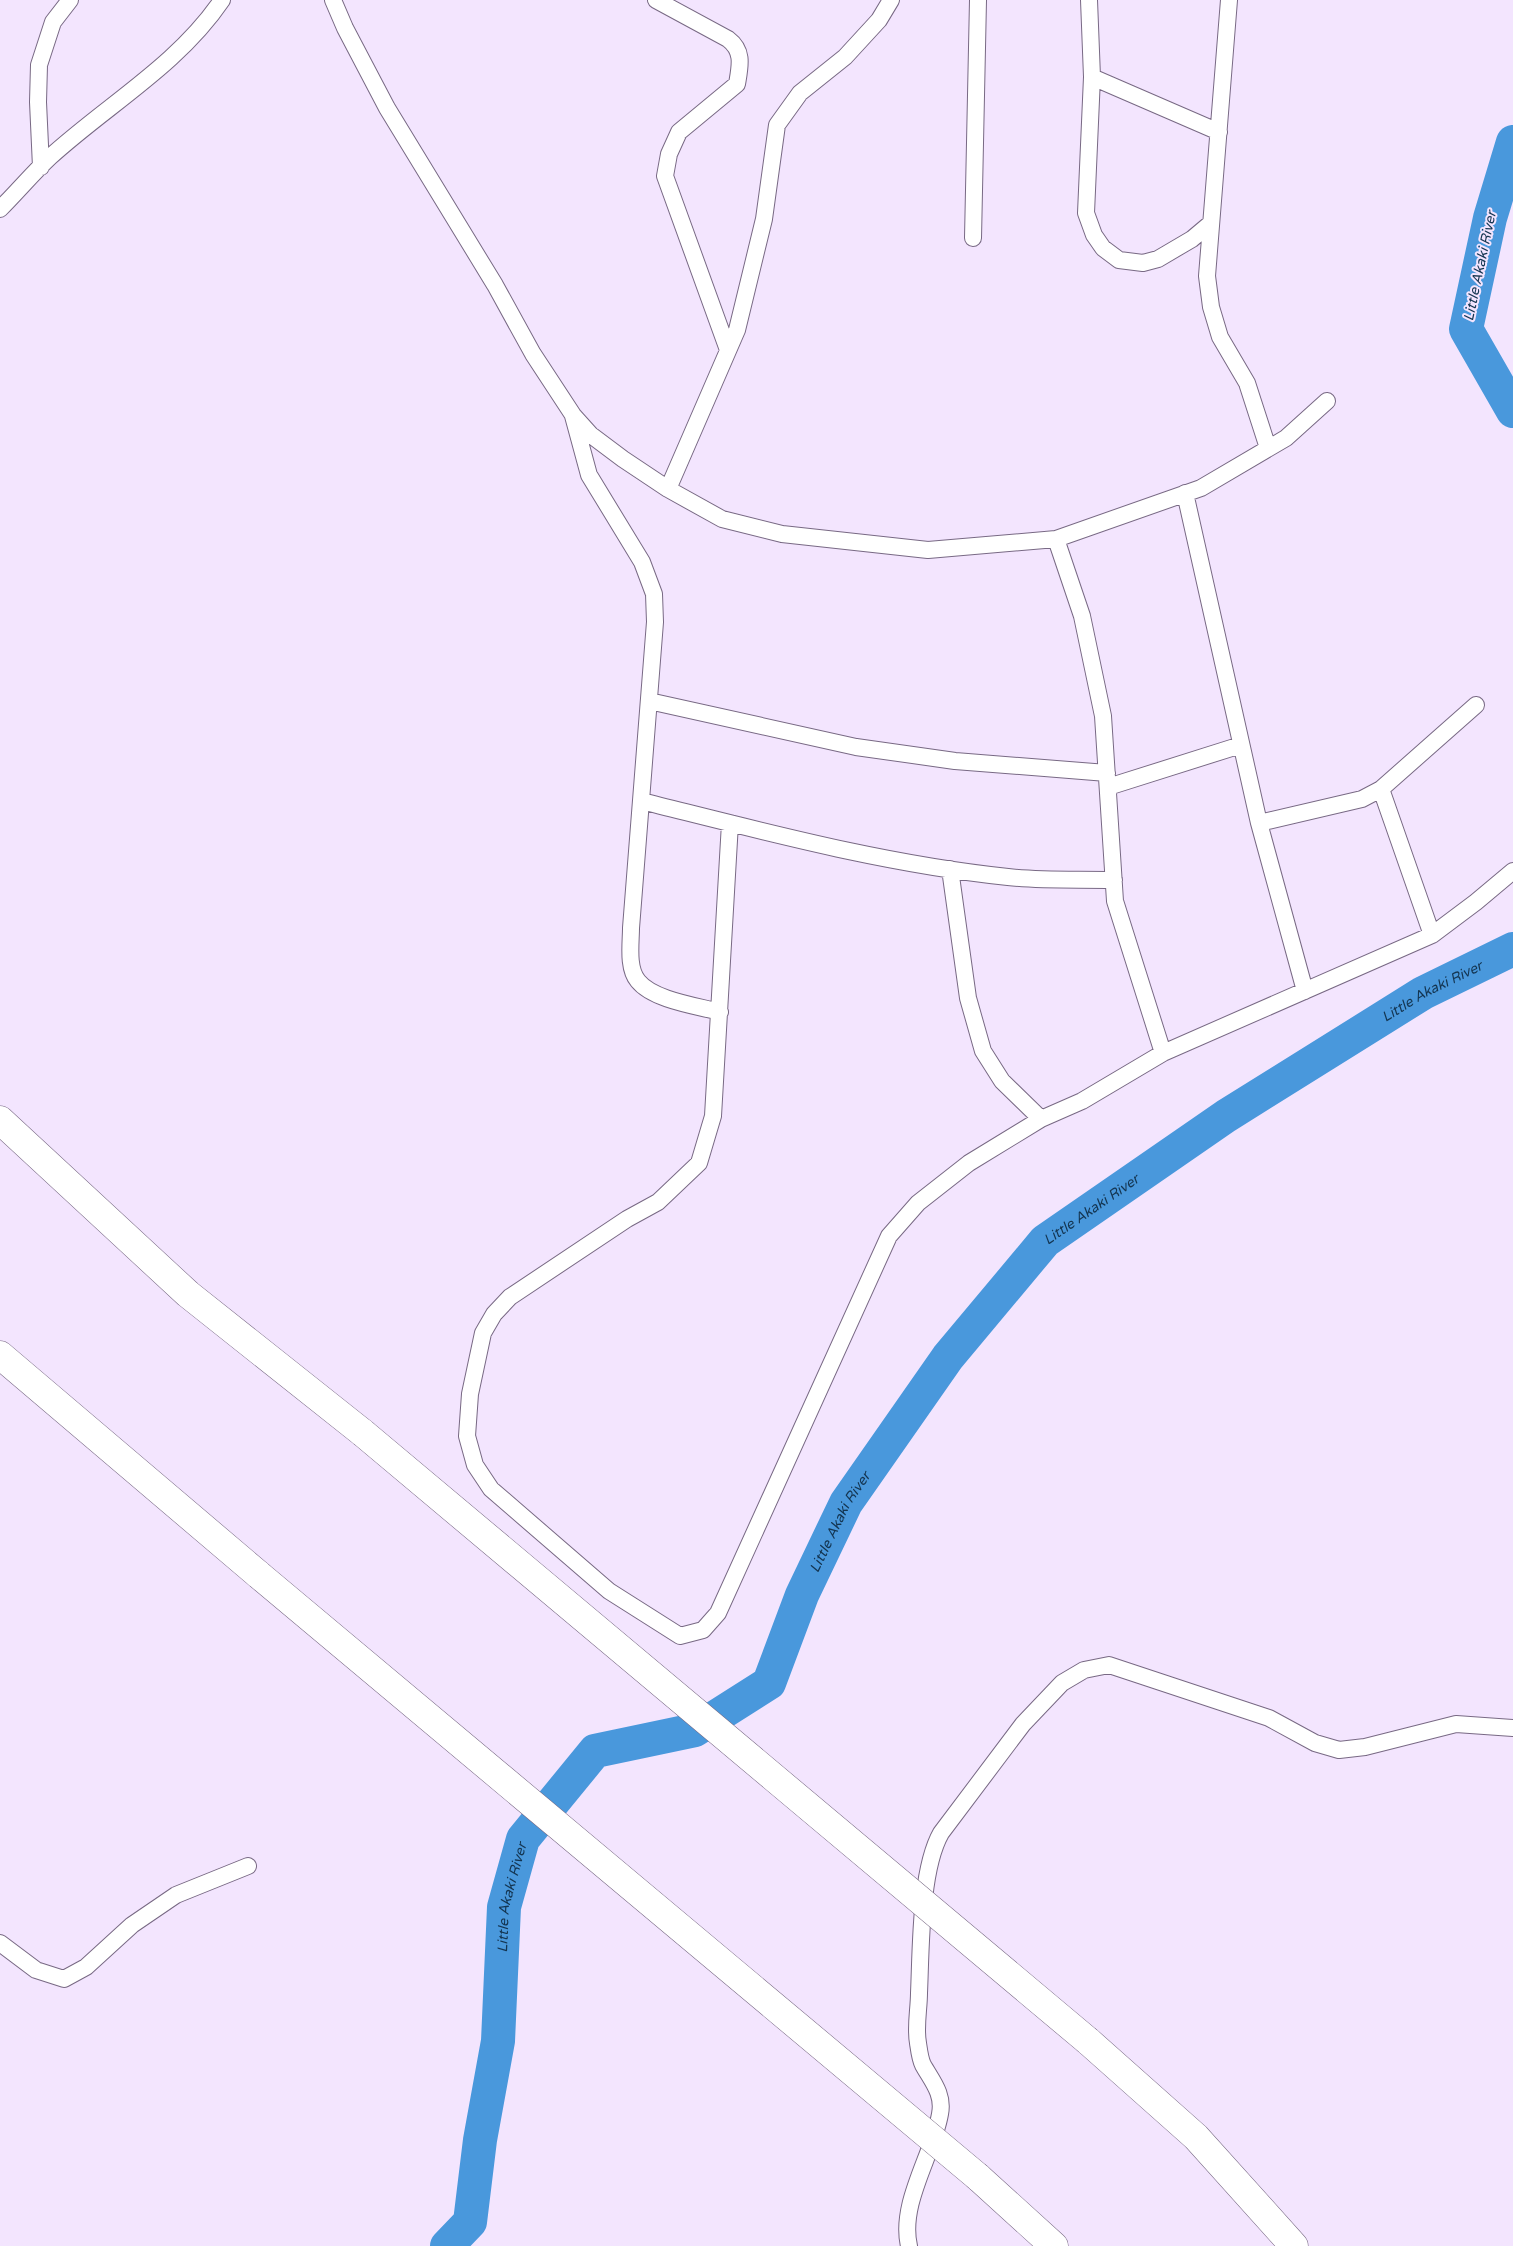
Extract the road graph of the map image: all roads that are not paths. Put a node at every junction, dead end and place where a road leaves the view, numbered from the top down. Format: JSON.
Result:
{"nodes":[{"id":1,"x":70,"y":0,"type":"edge"},
{"id":2,"x":222,"y":0,"type":"edge"},
{"id":3,"x":333,"y":0,"type":"edge"},
{"id":4,"x":656,"y":0,"type":"edge"},
{"id":5,"x":891,"y":0,"type":"edge"},
{"id":6,"x":978,"y":0,"type":"edge"},
{"id":7,"x":1089,"y":0,"type":"edge"},
{"id":8,"x":1229,"y":0,"type":"edge"},
{"id":9,"x":689,"y":8,"type":"edge"},
{"id":10,"x":1092,"y":77,"type":"junction"},
{"id":11,"x":1218,"y":132,"type":"junction"},
{"id":12,"x":41,"y":167,"type":"junction"},
{"id":13,"x":0,"y":209,"type":"edge"},
{"id":14,"x":1211,"y":223,"type":"junction"},
{"id":15,"x":973,"y":238,"type":"dead end"},
{"id":16,"x":728,"y":350,"type":"junction"},
{"id":17,"x":1327,"y":401,"type":"dead end"},
{"id":18,"x":573,"y":415,"type":"junction"},
{"id":19,"x":1268,"y":448,"type":"junction"},
{"id":20,"x":668,"y":489,"type":"junction"},
{"id":21,"x":1185,"y":493,"type":"junction"},
{"id":22,"x":1056,"y":539,"type":"junction"},
{"id":23,"x":649,"y":701,"type":"junction"},
{"id":24,"x":1476,"y":705,"type":"dead end"},
{"id":25,"x":1241,"y":745,"type":"junction"},
{"id":26,"x":1108,"y":780,"type":"junction"},
{"id":27,"x":1381,"y":789,"type":"junction"},
{"id":28,"x":641,"y":801,"type":"junction"},
{"id":29,"x":730,"y":823,"type":"junction"},
{"id":30,"x":1259,"y":823,"type":"junction"},
{"id":31,"x":950,"y":870,"type":"junction"},
{"id":32,"x":1513,"y":871,"type":"edge"},
{"id":33,"x":1114,"y":880,"type":"junction"},
{"id":34,"x":1432,"y":935,"type":"junction"},
{"id":35,"x":1305,"y":991,"type":"junction"},
{"id":36,"x":720,"y":1012,"type":"junction"},
{"id":37,"x":1163,"y":1054,"type":"junction"},
{"id":38,"x":1041,"y":1119,"type":"junction"},
{"id":39,"x":0,"y":1120,"type":"edge"},
{"id":40,"x":0,"y":1355,"type":"edge"},
{"id":41,"x":1513,"y":1728,"type":"edge"},
{"id":42,"x":248,"y":1866,"type":"dead end"},
{"id":43,"x":0,"y":1942,"type":"edge"},
{"id":44,"x":1290,"y":2244,"type":"edge"},
{"id":45,"x":909,"y":2246,"type":"edge"},
{"id":46,"x":1054,"y":2246,"type":"edge"}],
"edges":[{"from":1,"to":12,"type":"street"},
{"from":2,"to":12,"type":"street"},
{"from":3,"to":18,"type":"street"},
{"from":4,"to":9,"type":"street"},
{"from":5,"to":16,"type":"street"},
{"from":6,"to":15,"type":"street"},
{"from":7,"to":10,"type":"street"},
{"from":8,"to":11,"type":"street"},
{"from":9,"to":16,"type":"street"},
{"from":10,"to":11,"type":"street"},
{"from":10,"to":14,"type":"street"},
{"from":11,"to":14,"type":"street"},
{"from":12,"to":13,"type":"street"},
{"from":14,"to":19,"type":"street"},
{"from":16,"to":20,"type":"street"},
{"from":17,"to":19,"type":"street"},
{"from":18,"to":20,"type":"street"},
{"from":18,"to":23,"type":"street"},
{"from":19,"to":21,"type":"street"},
{"from":20,"to":22,"type":"street"},
{"from":21,"to":22,"type":"street"},
{"from":21,"to":25,"type":"street"},
{"from":22,"to":26,"type":"street"},
{"from":23,"to":26,"type":"street"},
{"from":23,"to":28,"type":"street"},
{"from":24,"to":27,"type":"street"},
{"from":25,"to":26,"type":"street"},
{"from":25,"to":30,"type":"street"},
{"from":26,"to":33,"type":"street"},
{"from":27,"to":30,"type":"street"},
{"from":27,"to":34,"type":"street"},
{"from":28,"to":29,"type":"street"},
{"from":28,"to":36,"type":"street"},
{"from":29,"to":31,"type":"street"},
{"from":29,"to":36,"type":"street"},
{"from":30,"to":35,"type":"street"},
{"from":31,"to":33,"type":"street"},
{"from":31,"to":38,"type":"street"},
{"from":32,"to":34,"type":"street"},
{"from":33,"to":37,"type":"street"},
{"from":34,"to":35,"type":"street"},
{"from":35,"to":37,"type":"street"},
{"from":36,"to":38,"type":"street"},
{"from":37,"to":38,"type":"street"},
{"from":39,"to":44,"type":"highway","bridge":true},
{"from":40,"to":46,"type":"highway","bridge":true},
{"from":41,"to":45,"type":"street"},
{"from":42,"to":43,"type":"street"}]}
